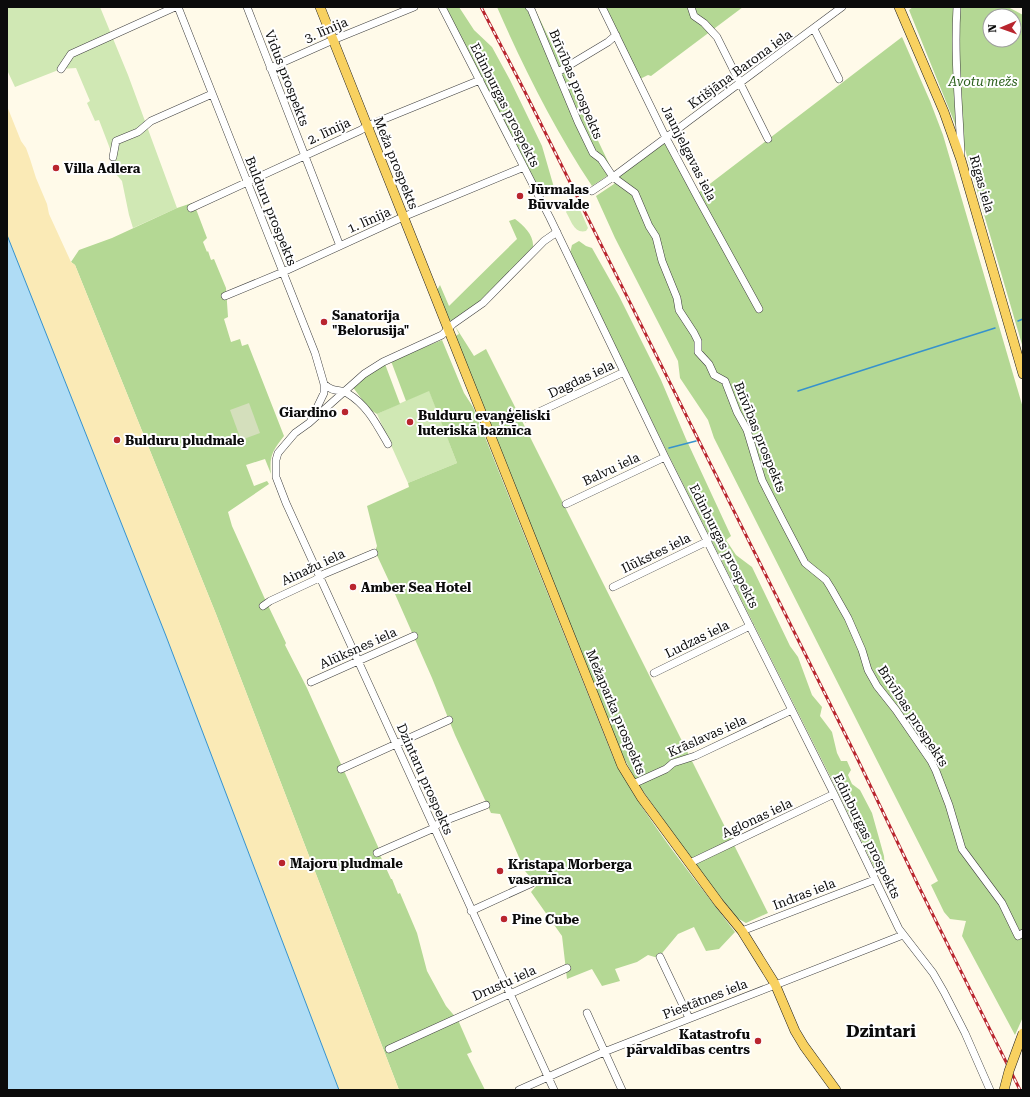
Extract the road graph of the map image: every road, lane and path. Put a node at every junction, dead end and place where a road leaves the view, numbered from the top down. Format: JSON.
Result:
{"nodes":[{"id":1,"x":177,"y":7,"type":"edge"},
{"id":2,"x":247,"y":7,"type":"edge"},
{"id":3,"x":320,"y":7,"type":"edge"},
{"id":4,"x":414,"y":7,"type":"edge"},
{"id":5,"x":442,"y":7,"type":"edge"},
{"id":6,"x":529,"y":7,"type":"edge"},
{"id":7,"x":602,"y":7,"type":"edge"},
{"id":8,"x":691,"y":7,"type":"edge"},
{"id":9,"x":842,"y":7,"type":"edge"},
{"id":10,"x":899,"y":7,"type":"edge"},
{"id":11,"x":957,"y":7,"type":"edge"},
{"id":12,"x":814,"y":29,"type":"junction"},
{"id":13,"x":616,"y":35,"type":"junction"},
{"id":14,"x":333,"y":40,"type":"junction"},
{"id":15,"x":270,"y":68,"type":"junction"},
{"id":16,"x":61,"y":69,"type":"dead end"},
{"id":17,"x":558,"y":72,"type":"junction"},
{"id":18,"x":839,"y":79,"type":"dead end"},
{"id":19,"x":480,"y":80,"type":"junction"},
{"id":20,"x":740,"y":83,"type":"junction"},
{"id":21,"x":212,"y":94,"type":"junction"},
{"id":22,"x":367,"y":126,"type":"junction"},
{"id":23,"x":666,"y":138,"type":"junction"},
{"id":24,"x":768,"y":139,"type":"dead end"},
{"id":25,"x":304,"y":156,"type":"junction"},
{"id":26,"x":113,"y":157,"type":"dead end"},
{"id":27,"x":961,"y":160,"type":"junction"},
{"id":28,"x":524,"y":167,"type":"junction"},
{"id":29,"x":613,"y":177,"type":"junction"},
{"id":30,"x":247,"y":182,"type":"junction"},
{"id":31,"x":592,"y":191,"type":"dead end"},
{"id":32,"x":191,"y":208,"type":"dead end"},
{"id":33,"x":403,"y":217,"type":"junction"},
{"id":34,"x":557,"y":232,"type":"junction"},
{"id":35,"x":340,"y":246,"type":"junction"},
{"id":36,"x":283,"y":272,"type":"junction"},
{"id":37,"x":225,"y":296,"type":"dead end"},
{"id":38,"x":759,"y":309,"type":"dead end"},
{"id":39,"x":448,"y":329,"type":"junction"},
{"id":40,"x":624,"y":372,"type":"junction"},
{"id":41,"x":1023,"y":374,"type":"edge"},
{"id":42,"x":324,"y":384,"type":"junction"},
{"id":43,"x":345,"y":391,"type":"junction"},
{"id":44,"x":526,"y":418,"type":"dead end"},
{"id":45,"x":309,"y":423,"type":"junction"},
{"id":46,"x":388,"y":444,"type":"dead end"},
{"id":47,"x":666,"y":457,"type":"junction"},
{"id":48,"x":566,"y":504,"type":"dead end"},
{"id":49,"x":708,"y":541,"type":"junction"},
{"id":50,"x":374,"y":553,"type":"dead end"},
{"id":51,"x":320,"y":577,"type":"junction"},
{"id":52,"x":613,"y":586,"type":"dead end"},
{"id":53,"x":263,"y":606,"type":"dead end"},
{"id":54,"x":750,"y":626,"type":"junction"},
{"id":55,"x":414,"y":636,"type":"dead end"},
{"id":56,"x":358,"y":661,"type":"junction"},
{"id":57,"x":654,"y":673,"type":"dead end"},
{"id":58,"x":312,"y":682,"type":"dead end"},
{"id":59,"x":792,"y":710,"type":"junction"},
{"id":60,"x":449,"y":720,"type":"dead end"},
{"id":61,"x":396,"y":744,"type":"junction"},
{"id":62,"x":341,"y":769,"type":"dead end"},
{"id":63,"x":633,"y":784,"type":"junction"},
{"id":64,"x":834,"y":794,"type":"junction"},
{"id":65,"x":486,"y":805,"type":"dead end"},
{"id":66,"x":434,"y":828,"type":"junction"},
{"id":67,"x":377,"y":853,"type":"dead end"},
{"id":68,"x":690,"y":863,"type":"junction"},
{"id":69,"x":874,"y":880,"type":"junction"},
{"id":70,"x":532,"y":883,"type":"dead end"},
{"id":71,"x":471,"y":911,"type":"junction"},
{"id":72,"x":742,"y":931,"type":"junction"},
{"id":73,"x":903,"y":935,"type":"junction"},
{"id":74,"x":1021,"y":935,"type":"edge"},
{"id":75,"x":660,"y":957,"type":"dead end"},
{"id":76,"x":567,"y":968,"type":"dead end"},
{"id":77,"x":775,"y":984,"type":"junction"},
{"id":78,"x":510,"y":994,"type":"junction"},
{"id":79,"x":587,"y":1013,"type":"dead end"},
{"id":80,"x":689,"y":1018,"type":"junction"},
{"id":81,"x":1023,"y":1033,"type":"edge"},
{"id":82,"x":389,"y":1049,"type":"dead end"},
{"id":83,"x":604,"y":1052,"type":"junction"},
{"id":84,"x":548,"y":1077,"type":"junction"},
{"id":85,"x":519,"y":1090,"type":"edge"},
{"id":86,"x":554,"y":1090,"type":"edge"},
{"id":87,"x":622,"y":1090,"type":"edge"},
{"id":88,"x":836,"y":1090,"type":"edge"},
{"id":89,"x":990,"y":1090,"type":"edge"},
{"id":90,"x":1004,"y":1090,"type":"edge"}],
"edges":[{"from":1,"to":16,"type":"street"},
{"from":1,"to":21,"type":"street","name":"Bulduru prospekts"},
{"from":2,"to":15,"type":"street","name":"Vidus prospekts"},
{"from":3,"to":14,"type":"main road","name":"Meža prospekts"},
{"from":4,"to":14,"type":"street","name":"3. līnija"},
{"from":5,"to":19,"type":"street","name":"Edinburgas prospekts"},
{"from":6,"to":17,"type":"street","name":"Brīvības prospekts"},
{"from":7,"to":13,"type":"street","name":"Jaunjelgavas iela"},
{"from":8,"to":20,"type":"street"},
{"from":9,"to":12,"type":"street","name":"Krišjāņa Barona iela"},
{"from":10,"to":27,"type":"main road","name":"Rīgas iela"},
{"from":11,"to":27,"type":"street"},
{"from":12,"to":18,"type":"street"},
{"from":12,"to":20,"type":"street","name":"Krišjāņa Barona iela"},
{"from":13,"to":17,"type":"street"},
{"from":13,"to":23,"type":"street","name":"Jaunjelgavas iela"},
{"from":14,"to":15,"type":"street","name":"3. līnija"},
{"from":14,"to":22,"type":"main road","name":"Meža prospekts"},
{"from":15,"to":25,"type":"street","name":"Vidus prospekts"},
{"from":17,"to":29,"type":"street","name":"Brīvības prospekts"},
{"from":19,"to":22,"type":"street","name":"2. līnija"},
{"from":19,"to":28,"type":"street","name":"Edinburgas prospekts"},
{"from":20,"to":23,"type":"street","name":"Krišjāņa Barona iela"},
{"from":20,"to":24,"type":"street"},
{"from":21,"to":26,"type":"street"},
{"from":21,"to":30,"type":"street","name":"Bulduru prospekts"},
{"from":22,"to":25,"type":"street","name":"2. līnija"},
{"from":22,"to":33,"type":"main road","name":"Meža prospekts"},
{"from":23,"to":29,"type":"street","name":"Krišjāņa Barona iela"},
{"from":23,"to":38,"type":"street","name":"Jaunjelgavas iela"},
{"from":25,"to":30,"type":"street","name":"2. līnija"},
{"from":25,"to":35,"type":"street","name":"Vidus prospekts"},
{"from":27,"to":41,"type":"main road","name":"Rīgas iela"},
{"from":28,"to":33,"type":"street","name":"1. līnija"},
{"from":28,"to":34,"type":"street","name":"Edinburgas prospekts"},
{"from":29,"to":31,"type":"street","name":"Krišjāņa Barona iela"},
{"from":29,"to":74,"type":"street","name":"Brīvības prospekts"},
{"from":30,"to":32,"type":"street","name":"2. līnija"},
{"from":30,"to":36,"type":"street","name":"Bulduru prospekts"},
{"from":33,"to":35,"type":"street","name":"1. līnija"},
{"from":33,"to":39,"type":"main road","name":"Meža prospekts"},
{"from":34,"to":39,"type":"street"},
{"from":34,"to":40,"type":"street","name":"Edinburgas prospekts"},
{"from":35,"to":36,"type":"street","name":"1. līnija"},
{"from":36,"to":37,"type":"street","name":"1. līnija"},
{"from":36,"to":42,"type":"street","name":"Bulduru prospekts"},
{"from":39,"to":43,"type":"street"},
{"from":39,"to":63,"type":"main road","name":"Mežaparka prospekts"},
{"from":40,"to":44,"type":"street","name":"Dagdas iela"},
{"from":40,"to":47,"type":"street","name":"Edinburgas prospekts"},
{"from":42,"to":43,"type":"street"},
{"from":42,"to":45,"type":"street"},
{"from":43,"to":45,"type":"street"},
{"from":43,"to":46,"type":"street"},
{"from":45,"to":51,"type":"street","name":"Dzintaru prospekts"},
{"from":47,"to":48,"type":"street","name":"Balvu iela"},
{"from":47,"to":49,"type":"street","name":"Edinburgas prospekts"},
{"from":49,"to":52,"type":"street","name":"Ilūkstes iela"},
{"from":49,"to":54,"type":"street","name":"Edinburgas prospekts"},
{"from":50,"to":51,"type":"street","name":"Ainažu iela"},
{"from":51,"to":53,"type":"street","name":"Ainažu iela"},
{"from":51,"to":56,"type":"street","name":"Dzintaru prospekts"},
{"from":54,"to":57,"type":"street","name":"Ludzas iela"},
{"from":54,"to":59,"type":"street","name":"Edinburgas prospekts"},
{"from":55,"to":56,"type":"street","name":"Alūksnes iela"},
{"from":56,"to":58,"type":"street","name":"Alūksnes iela"},
{"from":56,"to":61,"type":"street","name":"Dzintaru prospekts"},
{"from":59,"to":63,"type":"street","name":"Krāslavas iela"},
{"from":59,"to":64,"type":"street","name":"Edinburgas prospekts"},
{"from":60,"to":61,"type":"street"},
{"from":61,"to":62,"type":"street"},
{"from":61,"to":66,"type":"street","name":"Dzintaru prospekts"},
{"from":63,"to":68,"type":"main road","name":"Mežaparka prospekts"},
{"from":64,"to":68,"type":"street","name":"Aglonas iela"},
{"from":64,"to":69,"type":"street","name":"Edinburgas prospekts"},
{"from":65,"to":66,"type":"street"},
{"from":66,"to":67,"type":"street"},
{"from":66,"to":71,"type":"street","name":"Dzintaru prospekts"},
{"from":68,"to":72,"type":"main road","name":"Mežaparka prospekts"},
{"from":69,"to":72,"type":"street","name":"Indras iela"},
{"from":69,"to":73,"type":"street","name":"Edinburgas prospekts"},
{"from":70,"to":71,"type":"street"},
{"from":71,"to":78,"type":"street","name":"Dzintaru prospekts"},
{"from":72,"to":77,"type":"main road","name":"Mežaparka prospekts"},
{"from":73,"to":77,"type":"street","name":"Piestātnes iela"},
{"from":73,"to":89,"type":"street","name":"Edinburgas prospekts"},
{"from":75,"to":80,"type":"street"},
{"from":76,"to":78,"type":"street","name":"Drustu iela"},
{"from":77,"to":80,"type":"street","name":"Piestātnes iela"},
{"from":77,"to":88,"type":"main road","name":"Mežaparka prospekts"},
{"from":78,"to":82,"type":"street","name":"Drustu iela"},
{"from":78,"to":84,"type":"street","name":"Dzintaru prospekts"},
{"from":79,"to":83,"type":"street"},
{"from":80,"to":83,"type":"street","name":"Piestātnes iela"},
{"from":81,"to":90,"type":"main road","bridge":true},
{"from":83,"to":84,"type":"street","name":"Piestātnes iela"},
{"from":83,"to":87,"type":"street"},
{"from":84,"to":85,"type":"street","name":"Piestātnes iela"},
{"from":84,"to":86,"type":"street","name":"Dzintaru prospekts"}]}
